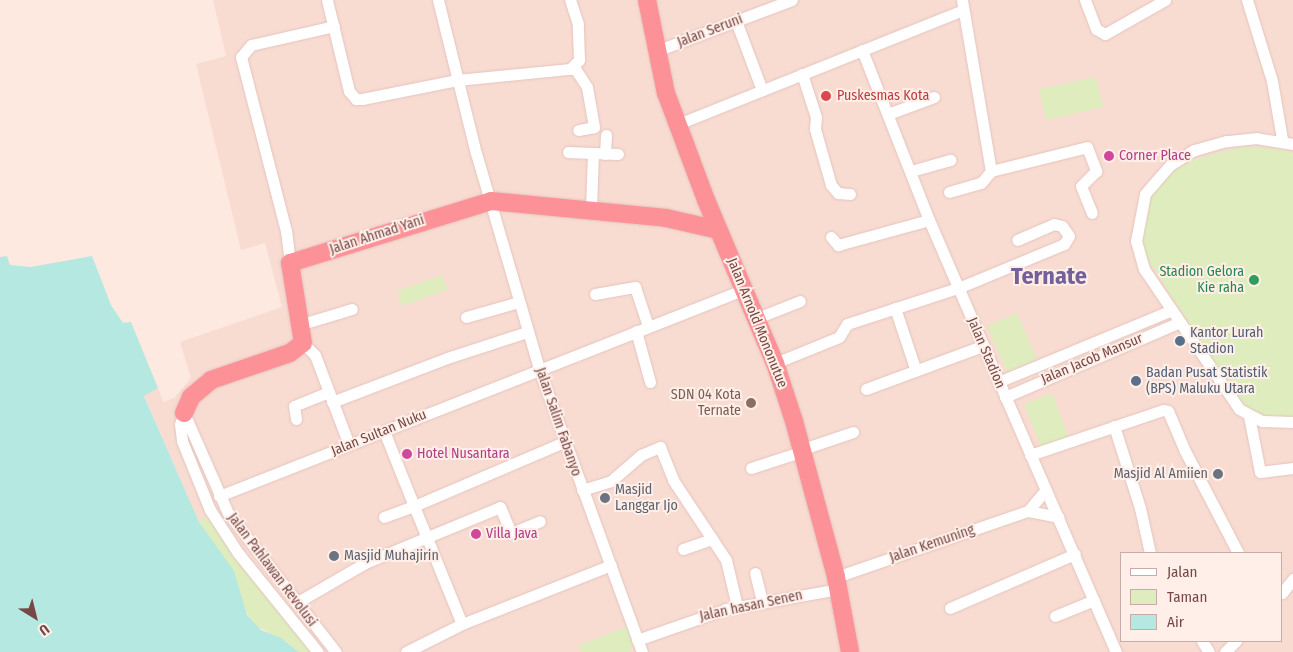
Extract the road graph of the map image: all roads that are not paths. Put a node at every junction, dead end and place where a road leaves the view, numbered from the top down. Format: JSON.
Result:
{"nodes":[{"id":1,"x":326,"y":0,"type":"edge"},
{"id":2,"x":438,"y":0,"type":"edge"},
{"id":3,"x":570,"y":0,"type":"edge"},
{"id":4,"x":647,"y":0,"type":"edge"},
{"id":5,"x":1084,"y":0,"type":"edge"},
{"id":6,"x":1165,"y":0,"type":"edge"},
{"id":7,"x":1247,"y":0,"type":"edge"},
{"id":8,"x":787,"y":1,"type":"edge"},
{"id":9,"x":963,"y":5,"type":"edge"},
{"id":10,"x":736,"y":21,"type":"junction"},
{"id":11,"x":334,"y":26,"type":"junction"},
{"id":12,"x":862,"y":50,"type":"junction"},
{"id":13,"x":656,"y":51,"type":"junction"},
{"id":14,"x":574,"y":67,"type":"junction"},
{"id":15,"x":802,"y":74,"type":"junction"},
{"id":16,"x":457,"y":80,"type":"junction"},
{"id":17,"x":762,"y":90,"type":"junction"},
{"id":18,"x":934,"y":97,"type":"dead end"},
{"id":19,"x":888,"y":114,"type":"junction"},
{"id":20,"x":678,"y":124,"type":"junction"},
{"id":21,"x":578,"y":130,"type":"dead end"},
{"id":22,"x":606,"y":135,"type":"dead end"},
{"id":23,"x":1288,"y":142,"type":"edge"},
{"id":24,"x":568,"y":152,"type":"dead end"},
{"id":25,"x":593,"y":153,"type":"junction"},
{"id":26,"x":605,"y":154,"type":"junction"},
{"id":27,"x":618,"y":154,"type":"dead end"},
{"id":28,"x":950,"y":160,"type":"dead end"},
{"id":29,"x":991,"y":170,"type":"junction"},
{"id":30,"x":911,"y":171,"type":"junction"},
{"id":31,"x":949,"y":192,"type":"dead end"},
{"id":32,"x":850,"y":194,"type":"dead end"},
{"id":33,"x":706,"y":200,"type":"junction"},
{"id":34,"x":491,"y":201,"type":"junction"},
{"id":35,"x":591,"y":209,"type":"junction"},
{"id":36,"x":1092,"y":213,"type":"dead end"},
{"id":37,"x":929,"y":220,"type":"junction"},
{"id":38,"x":686,"y":221,"type":"junction"},
{"id":39,"x":719,"y":230,"type":"junction"},
{"id":40,"x":831,"y":237,"type":"dead end"},
{"id":41,"x":1017,"y":240,"type":"dead end"},
{"id":42,"x":290,"y":263,"type":"junction"},
{"id":43,"x":958,"y":288,"type":"junction"},
{"id":44,"x":745,"y":289,"type":"junction"},
{"id":45,"x":595,"y":294,"type":"dead end"},
{"id":46,"x":800,"y":301,"type":"dead end"},
{"id":47,"x":519,"y":302,"type":"junction"},
{"id":48,"x":895,"y":308,"type":"junction"},
{"id":49,"x":352,"y":309,"type":"dead end"},
{"id":50,"x":1172,"y":310,"type":"junction"},
{"id":51,"x":466,"y":317,"type":"dead end"},
{"id":52,"x":757,"y":318,"type":"junction"},
{"id":53,"x":1180,"y":322,"type":"junction"},
{"id":54,"x":302,"y":324,"type":"junction"},
{"id":55,"x":648,"y":326,"type":"junction"},
{"id":56,"x":636,"y":331,"type":"junction"},
{"id":57,"x":528,"y":332,"type":"junction"},
{"id":58,"x":303,"y":343,"type":"junction"},
{"id":59,"x":982,"y":346,"type":"junction"},
{"id":60,"x":775,"y":363,"type":"junction"},
{"id":61,"x":539,"y":369,"type":"junction"},
{"id":62,"x":916,"y":371,"type":"junction"},
{"id":63,"x":650,"y":382,"type":"dead end"},
{"id":64,"x":998,"y":382,"type":"junction"},
{"id":65,"x":866,"y":389,"type":"dead end"},
{"id":66,"x":330,"y":397,"type":"junction"},
{"id":67,"x":1005,"y":397,"type":"junction"},
{"id":68,"x":184,"y":412,"type":"junction"},
{"id":69,"x":1249,"y":416,"type":"junction"},
{"id":70,"x":296,"y":419,"type":"dead end"},
{"id":71,"x":1293,"y":422,"type":"edge"},
{"id":72,"x":1114,"y":426,"type":"junction"},
{"id":73,"x":384,"y":431,"type":"junction"},
{"id":74,"x":853,"y":432,"type":"dead end"},
{"id":75,"x":197,"y":437,"type":"junction"},
{"id":76,"x":182,"y":442,"type":"junction"},
{"id":77,"x":564,"y":442,"type":"junction"},
{"id":78,"x":349,"y":445,"type":"junction"},
{"id":79,"x":803,"y":450,"type":"junction"},
{"id":80,"x":1030,"y":455,"type":"junction"},
{"id":81,"x":751,"y":468,"type":"dead end"},
{"id":82,"x":1293,"y":468,"type":"edge"},
{"id":83,"x":582,"y":490,"type":"junction"},
{"id":84,"x":1045,"y":491,"type":"junction"},
{"id":85,"x":219,"y":496,"type":"junction"},
{"id":86,"x":414,"y":506,"type":"junction"},
{"id":87,"x":1028,"y":511,"type":"junction"},
{"id":88,"x":384,"y":517,"type":"dead end"},
{"id":89,"x":1058,"y":517,"type":"junction"},
{"id":90,"x":540,"y":521,"type":"dead end"},
{"id":91,"x":427,"y":536,"type":"junction"},
{"id":92,"x":712,"y":540,"type":"junction"},
{"id":93,"x":683,"y":549,"type":"dead end"},
{"id":94,"x":1150,"y":552,"type":"edge"},
{"id":95,"x":1237,"y":552,"type":"edge"},
{"id":96,"x":1075,"y":554,"type":"junction"},
{"id":97,"x":611,"y":565,"type":"junction"},
{"id":98,"x":755,"y":573,"type":"dead end"},
{"id":99,"x":1293,"y":580,"type":"edge"},
{"id":100,"x":837,"y":583,"type":"junction"},
{"id":101,"x":1283,"y":591,"type":"edge"},
{"id":102,"x":1094,"y":600,"type":"junction"},
{"id":103,"x":762,"y":602,"type":"junction"},
{"id":104,"x":296,"y":603,"type":"junction"},
{"id":105,"x":737,"y":606,"type":"junction"},
{"id":106,"x":950,"y":608,"type":"dead end"},
{"id":107,"x":1055,"y":616,"type":"dead end"},
{"id":108,"x":462,"y":624,"type":"junction"},
{"id":109,"x":637,"y":640,"type":"junction"},
{"id":110,"x":1235,"y":642,"type":"edge"},
{"id":111,"x":318,"y":652,"type":"edge"},
{"id":112,"x":336,"y":652,"type":"edge"},
{"id":113,"x":406,"y":652,"type":"edge"},
{"id":114,"x":642,"y":652,"type":"edge"},
{"id":115,"x":850,"y":652,"type":"edge"},
{"id":116,"x":1116,"y":652,"type":"edge"},
{"id":117,"x":1225,"y":652,"type":"edge"}],
"edges":[{"from":1,"to":11,"type":"street"},
{"from":2,"to":16,"type":"street","name":"Jalan Salim Fabanyo"},
{"from":3,"to":14,"type":"street"},
{"from":4,"to":13,"type":"highway","name":"Jalan Arnold Mononutue"},
{"from":5,"to":6,"type":"street"},
{"from":7,"to":23,"type":"street"},
{"from":8,"to":10,"type":"street","name":"Jalan Seruni"},
{"from":9,"to":12,"type":"street"},
{"from":9,"to":29,"type":"street"},
{"from":10,"to":13,"type":"street","name":"Jalan Seruni"},
{"from":10,"to":17,"type":"street"},
{"from":11,"to":16,"type":"street"},
{"from":11,"to":42,"type":"street"},
{"from":12,"to":15,"type":"street"},
{"from":12,"to":19,"type":"street","name":"Jalan Stadion"},
{"from":13,"to":20,"type":"highway","name":"Jalan Arnold Mononutue"},
{"from":14,"to":16,"type":"street"},
{"from":14,"to":21,"type":"street"},
{"from":15,"to":17,"type":"street"},
{"from":15,"to":32,"type":"street"},
{"from":16,"to":34,"type":"street","name":"Jalan Salim Fabanyo"},
{"from":17,"to":20,"type":"street"},
{"from":18,"to":19,"type":"street"},
{"from":19,"to":30,"type":"street","name":"Jalan Stadion"},
{"from":20,"to":33,"type":"highway","name":"Jalan Arnold Mononutue"},
{"from":22,"to":26,"type":"street"},
{"from":23,"to":50,"type":"street"},
{"from":24,"to":25,"type":"street"},
{"from":25,"to":26,"type":"street"},
{"from":25,"to":35,"type":"street"},
{"from":26,"to":27,"type":"street"},
{"from":28,"to":30,"type":"street"},
{"from":29,"to":31,"type":"street"},
{"from":29,"to":36,"type":"street"},
{"from":30,"to":37,"type":"street","name":"Jalan Stadion"},
{"from":33,"to":38,"type":"highway"},
{"from":33,"to":39,"type":"highway","name":"Jalan Arnold Mononutue"},
{"from":34,"to":35,"type":"highway","name":"Jalan Ahmad Yani"},
{"from":34,"to":42,"type":"highway","name":"Jalan Ahmad Yani"},
{"from":34,"to":47,"type":"street","name":"Jalan Salim Fabanyo"},
{"from":35,"to":38,"type":"highway","name":"Jalan Ahmad Yani"},
{"from":37,"to":40,"type":"street"},
{"from":37,"to":43,"type":"street","name":"Jalan Stadion"},
{"from":38,"to":39,"type":"highway","name":"Jalan Ahmad Yani"},
{"from":39,"to":44,"type":"highway","name":"Jalan Arnold Mononutue"},
{"from":41,"to":43,"type":"street"},
{"from":42,"to":54,"type":"highway"},
{"from":43,"to":48,"type":"street"},
{"from":43,"to":59,"type":"street","name":"Jalan Stadion"},
{"from":44,"to":52,"type":"highway","name":"Jalan Arnold Mononutue"},
{"from":44,"to":55,"type":"street","name":"Jalan Sultan Nuku"},
{"from":45,"to":55,"type":"street"},
{"from":46,"to":52,"type":"street"},
{"from":47,"to":51,"type":"street"},
{"from":47,"to":57,"type":"street","name":"Jalan Salim Fabanyo"},
{"from":48,"to":60,"type":"street"},
{"from":48,"to":62,"type":"street"},
{"from":49,"to":54,"type":"street"},
{"from":50,"to":53,"type":"street"},
{"from":50,"to":64,"type":"street","name":"Jalan Jacob Mansur"},
{"from":52,"to":60,"type":"highway","name":"Jalan Arnold Mononutue"},
{"from":53,"to":67,"type":"street","name":"Jalan Jacob Mansur"},
{"from":53,"to":69,"type":"street"},
{"from":54,"to":58,"type":"highway"},
{"from":55,"to":56,"type":"street","name":"Jalan Sultan Nuku"},
{"from":56,"to":61,"type":"street","name":"Jalan Sultan Nuku"},
{"from":56,"to":63,"type":"street"},
{"from":57,"to":61,"type":"street","name":"Jalan Salim Fabanyo"},
{"from":57,"to":66,"type":"street"},
{"from":58,"to":66,"type":"street"},
{"from":58,"to":68,"type":"highway"},
{"from":59,"to":62,"type":"street"},
{"from":59,"to":64,"type":"street","name":"Jalan Stadion"},
{"from":60,"to":79,"type":"highway","name":"Jalan Arnold Mononutue"},
{"from":61,"to":73,"type":"street","name":"Jalan Sultan Nuku"},
{"from":61,"to":77,"type":"street","name":"Jalan Salim Fabanyo"},
{"from":62,"to":65,"type":"street"},
{"from":64,"to":67,"type":"street","name":"Jalan Stadion"},
{"from":66,"to":70,"type":"street"},
{"from":66,"to":78,"type":"street"},
{"from":67,"to":80,"type":"street","name":"Jalan Stadion"},
{"from":68,"to":75,"type":"street","name":"Jalan Pahlawan Revolusi"},
{"from":68,"to":76,"type":"street","name":"Jalan Pahlawan Revolusi"},
{"from":69,"to":71,"type":"street"},
{"from":69,"to":82,"type":"street"},
{"from":72,"to":80,"type":"street"},
{"from":72,"to":94,"type":"street"},
{"from":72,"to":95,"type":"street"},
{"from":73,"to":78,"type":"street","name":"Jalan Sultan Nuku"},
{"from":73,"to":86,"type":"street"},
{"from":74,"to":79,"type":"street"},
{"from":75,"to":76,"type":"street"},
{"from":75,"to":85,"type":"street","name":"Jalan Pahlawan Revolusi"},
{"from":76,"to":111,"type":"street","name":"Jalan Pahlawan Revolusi"},
{"from":77,"to":83,"type":"street","name":"Jalan Salim Fabanyo"},
{"from":77,"to":86,"type":"street"},
{"from":78,"to":85,"type":"street","name":"Jalan Sultan Nuku"},
{"from":79,"to":81,"type":"street"},
{"from":79,"to":100,"type":"highway","name":"Jalan Arnold Mononutue"},
{"from":80,"to":84,"type":"street","name":"Jalan Stadion"},
{"from":83,"to":92,"type":"street"},
{"from":83,"to":97,"type":"street","name":"Jalan Salim Fabanyo"},
{"from":84,"to":87,"type":"street"},
{"from":84,"to":89,"type":"street","name":"Jalan Stadion"},
{"from":85,"to":104,"type":"street","name":"Jalan Pahlawan Revolusi"},
{"from":86,"to":88,"type":"street"},
{"from":86,"to":91,"type":"street"},
{"from":87,"to":89,"type":"street"},
{"from":87,"to":100,"type":"street","name":"Jalan Kemuning"},
{"from":89,"to":96,"type":"street","name":"Jalan Stadion"},
{"from":90,"to":91,"type":"street"},
{"from":91,"to":104,"type":"street"},
{"from":91,"to":108,"type":"street"},
{"from":92,"to":93,"type":"street"},
{"from":92,"to":105,"type":"street"},
{"from":96,"to":102,"type":"street","name":"Jalan Stadion"},
{"from":96,"to":106,"type":"street"},
{"from":97,"to":108,"type":"street"},
{"from":97,"to":109,"type":"street","name":"Jalan Salim Fabanyo"},
{"from":98,"to":103,"type":"street"},
{"from":99,"to":101,"type":"street"},
{"from":100,"to":103,"type":"street","name":"Jalan hasan Senen"},
{"from":100,"to":115,"type":"highway","name":"Jalan Arnold Mononutue"},
{"from":102,"to":107,"type":"street"},
{"from":102,"to":116,"type":"street","name":"Jalan Stadion"},
{"from":103,"to":105,"type":"street","name":"Jalan hasan Senen"},
{"from":104,"to":112,"type":"street","name":"Jalan Pahlawan Revolusi"},
{"from":105,"to":109,"type":"street","name":"Jalan hasan Senen"},
{"from":108,"to":113,"type":"street"},
{"from":109,"to":114,"type":"street","name":"Jalan Salim Fabanyo"},
{"from":110,"to":117,"type":"street"}]}
